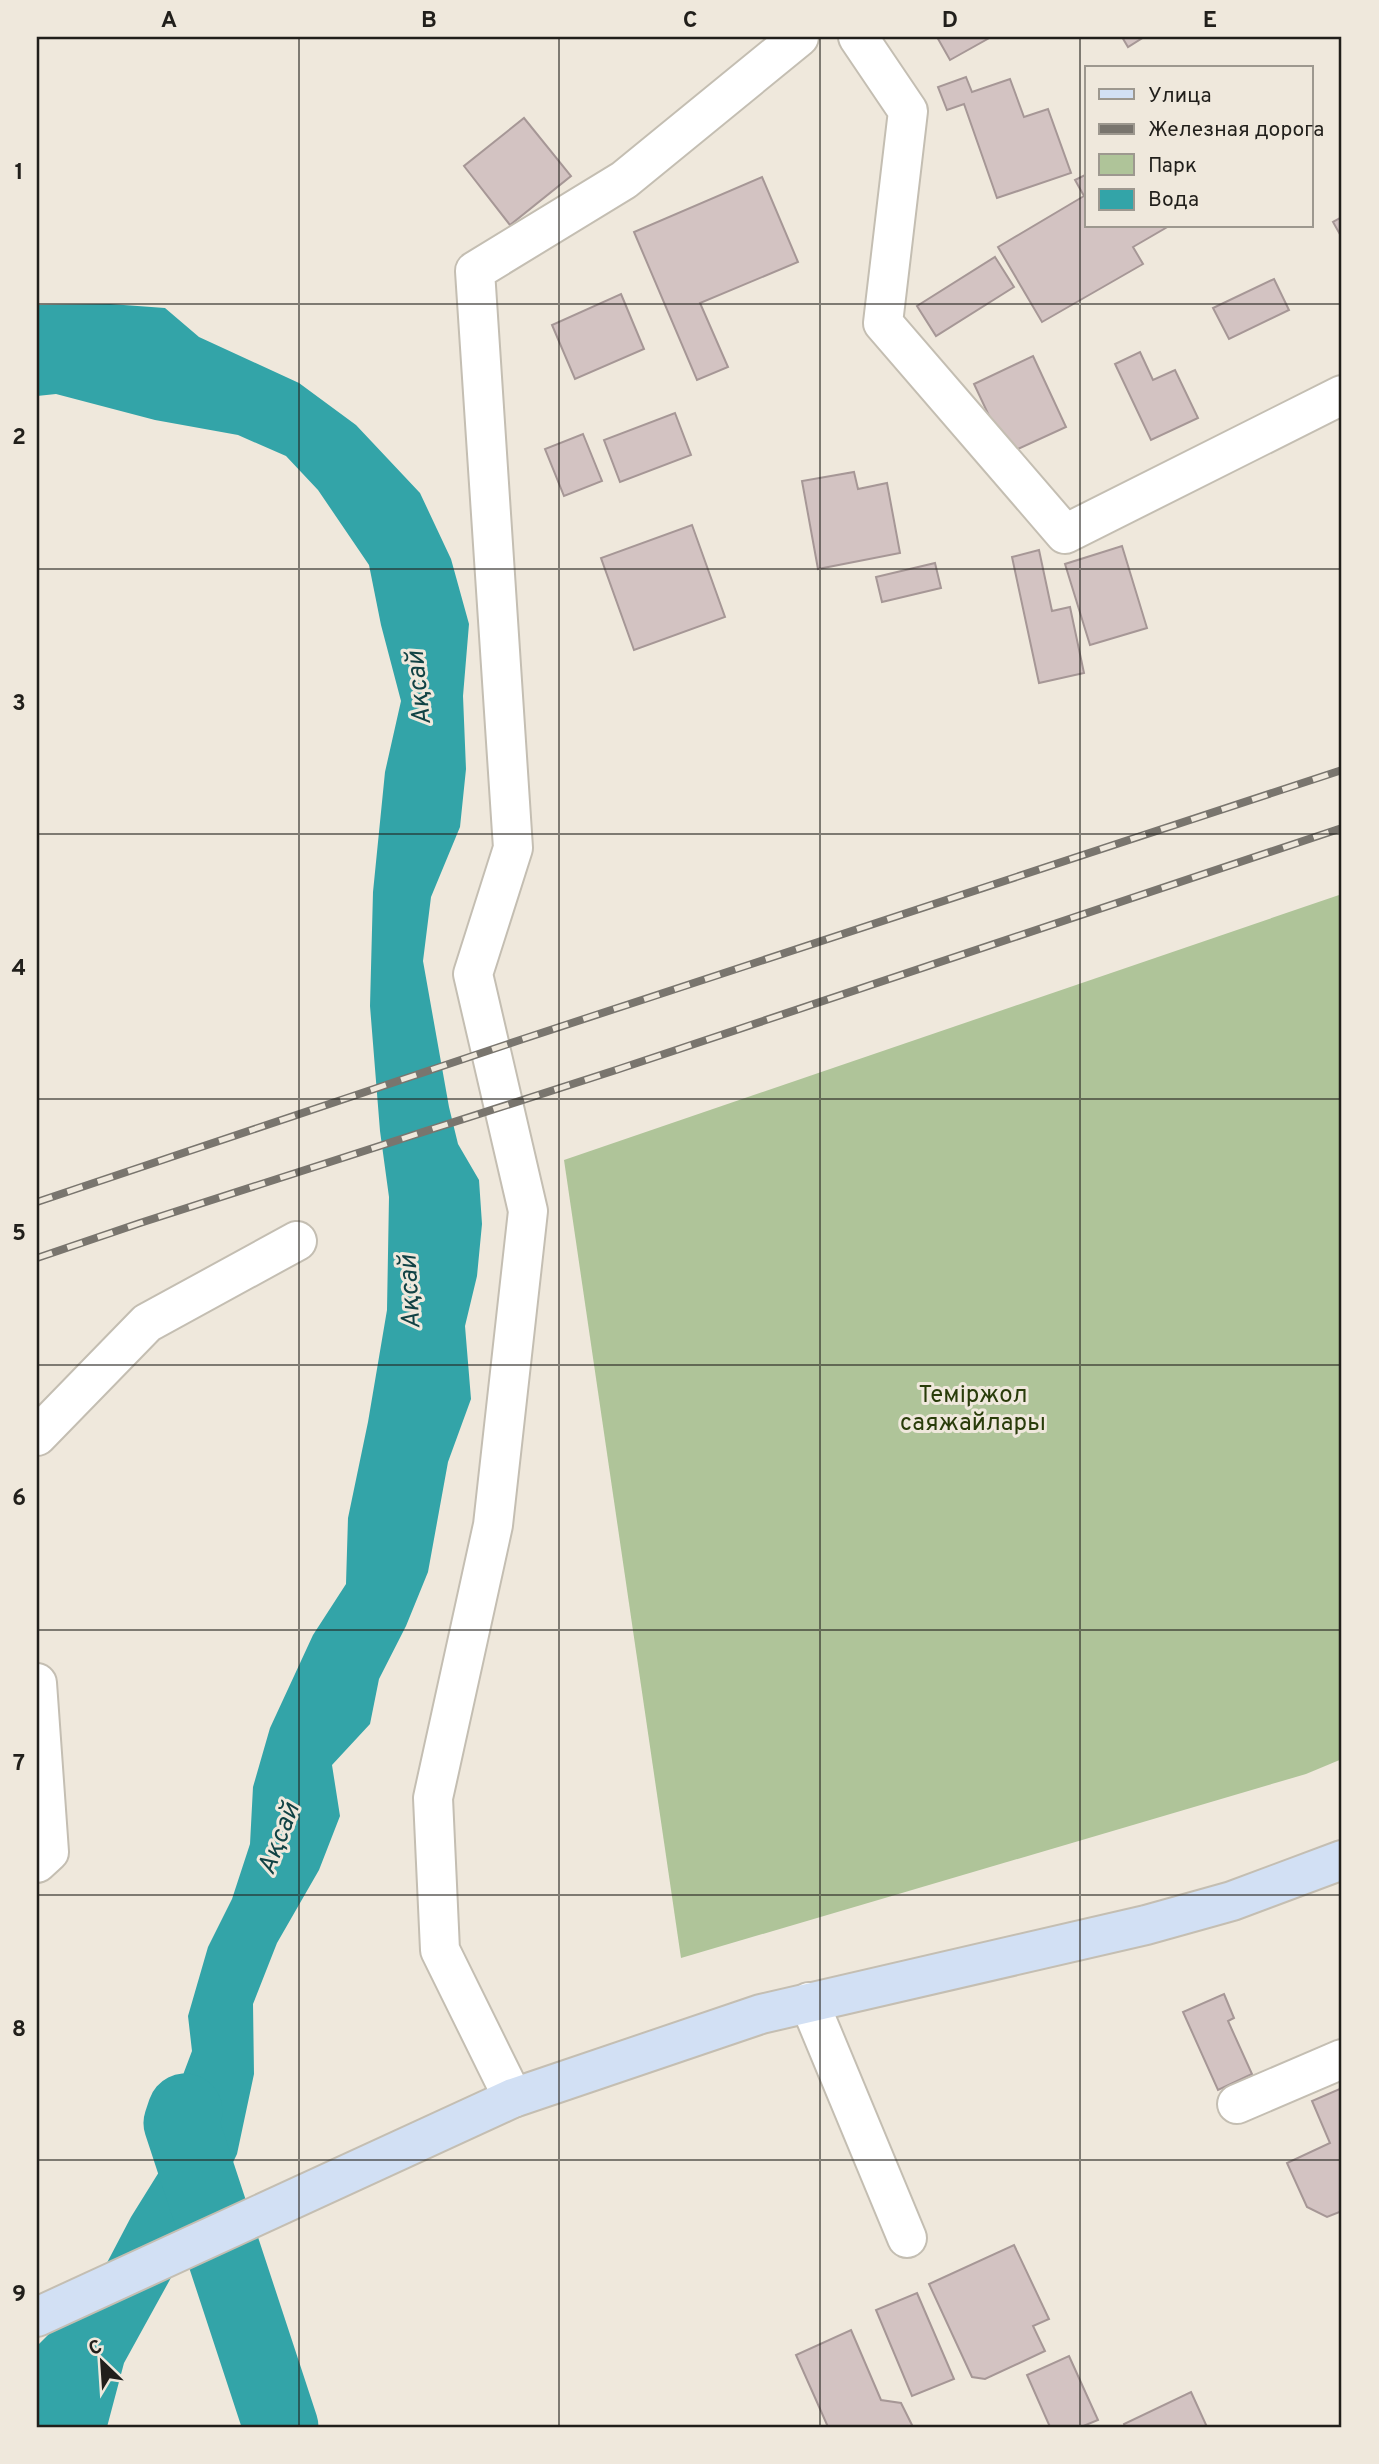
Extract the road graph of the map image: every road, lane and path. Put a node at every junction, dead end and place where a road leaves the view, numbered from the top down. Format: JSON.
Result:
{"nodes":[{"id":1,"x":799,"y":37,"type":"edge"},
{"id":2,"x":858,"y":37,"type":"edge"},
{"id":3,"x":1342,"y":395,"type":"edge"},
{"id":4,"x":297,"y":1241,"type":"dead end"},
{"id":5,"x":37,"y":1436,"type":"edge"},
{"id":6,"x":37,"y":1683,"type":"edge"},
{"id":7,"x":1342,"y":1860,"type":"edge"},
{"id":8,"x":37,"y":1863,"type":"edge"},
{"id":9,"x":809,"y":2002,"type":"junction"},
{"id":10,"x":1342,"y":2059,"type":"edge"},
{"id":11,"x":513,"y":2098,"type":"junction"},
{"id":12,"x":1237,"y":2105,"type":"dead end"},
{"id":13,"x":907,"y":2238,"type":"dead end"},
{"id":14,"x":50,"y":2311,"type":"edge"}],
"edges":[{"from":1,"to":11,"type":"street"},
{"from":2,"to":3,"type":"street"},
{"from":4,"to":5,"type":"street"},
{"from":6,"to":8,"type":"street"},
{"from":7,"to":9,"type":"main road"},
{"from":9,"to":11,"type":"main road"},
{"from":9,"to":13,"type":"street"},
{"from":10,"to":12,"type":"street"},
{"from":11,"to":14,"type":"main road"}]}
